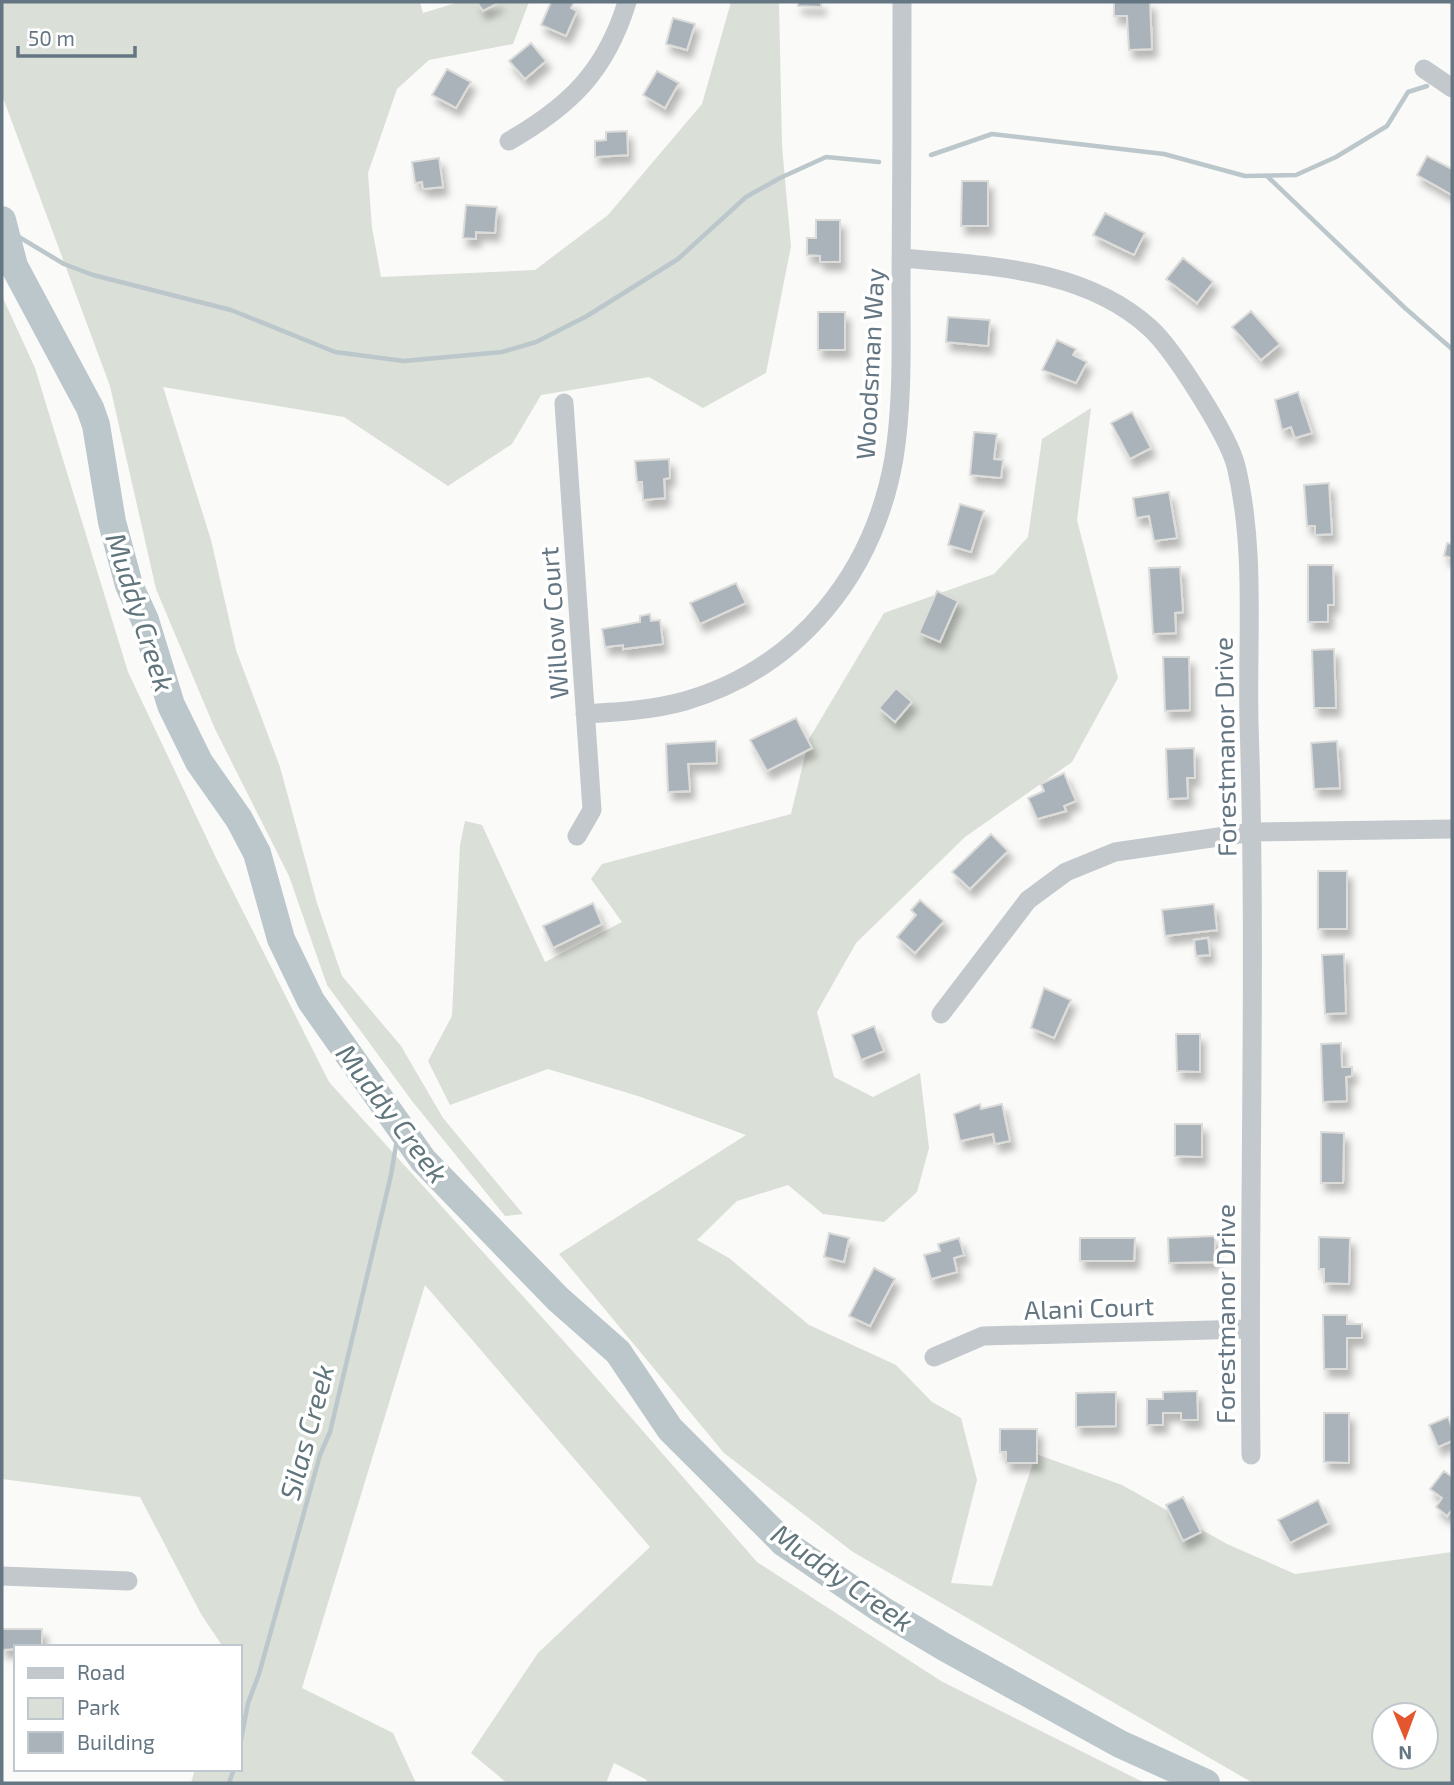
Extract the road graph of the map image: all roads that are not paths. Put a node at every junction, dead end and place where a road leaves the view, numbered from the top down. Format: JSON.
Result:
{"nodes":[{"id":1,"x":627,"y":2,"type":"edge"},
{"id":2,"x":902,"y":2,"type":"edge"},
{"id":3,"x":1424,"y":69,"type":"dead end"},
{"id":4,"x":1452,"y":88,"type":"edge"},
{"id":5,"x":509,"y":141,"type":"dead end"},
{"id":6,"x":902,"y":258,"type":"junction"},
{"id":7,"x":564,"y":403,"type":"dead end"},
{"id":8,"x":585,"y":714,"type":"junction"},
{"id":9,"x":1452,"y":829,"type":"edge"},
{"id":10,"x":1253,"y":832,"type":"junction"},
{"id":11,"x":577,"y":836,"type":"dead end"},
{"id":12,"x":941,"y":1014,"type":"dead end"},
{"id":13,"x":1250,"y":1329,"type":"junction"},
{"id":14,"x":934,"y":1357,"type":"dead end"},
{"id":15,"x":1251,"y":1455,"type":"dead end"},
{"id":16,"x":2,"y":1576,"type":"edge"},
{"id":17,"x":128,"y":1581,"type":"dead end"}],
"edges":[{"from":1,"to":5,"type":"street"},
{"from":2,"to":6,"type":"street","name":"Woodsman Way"},
{"from":3,"to":4,"type":"street"},
{"from":6,"to":8,"type":"street","name":"Woodsman Way"},
{"from":6,"to":10,"type":"street","name":"Forestmanor Drive"},
{"from":7,"to":8,"type":"street","name":"Willow Court"},
{"from":8,"to":11,"type":"street","name":"Willow Court"},
{"from":9,"to":10,"type":"street"},
{"from":10,"to":12,"type":"street"},
{"from":10,"to":13,"type":"street","name":"Forestmanor Drive"},
{"from":13,"to":14,"type":"street","name":"Alani Court"},
{"from":13,"to":15,"type":"street","name":"Forestmanor Drive"},
{"from":16,"to":17,"type":"street"}]}
